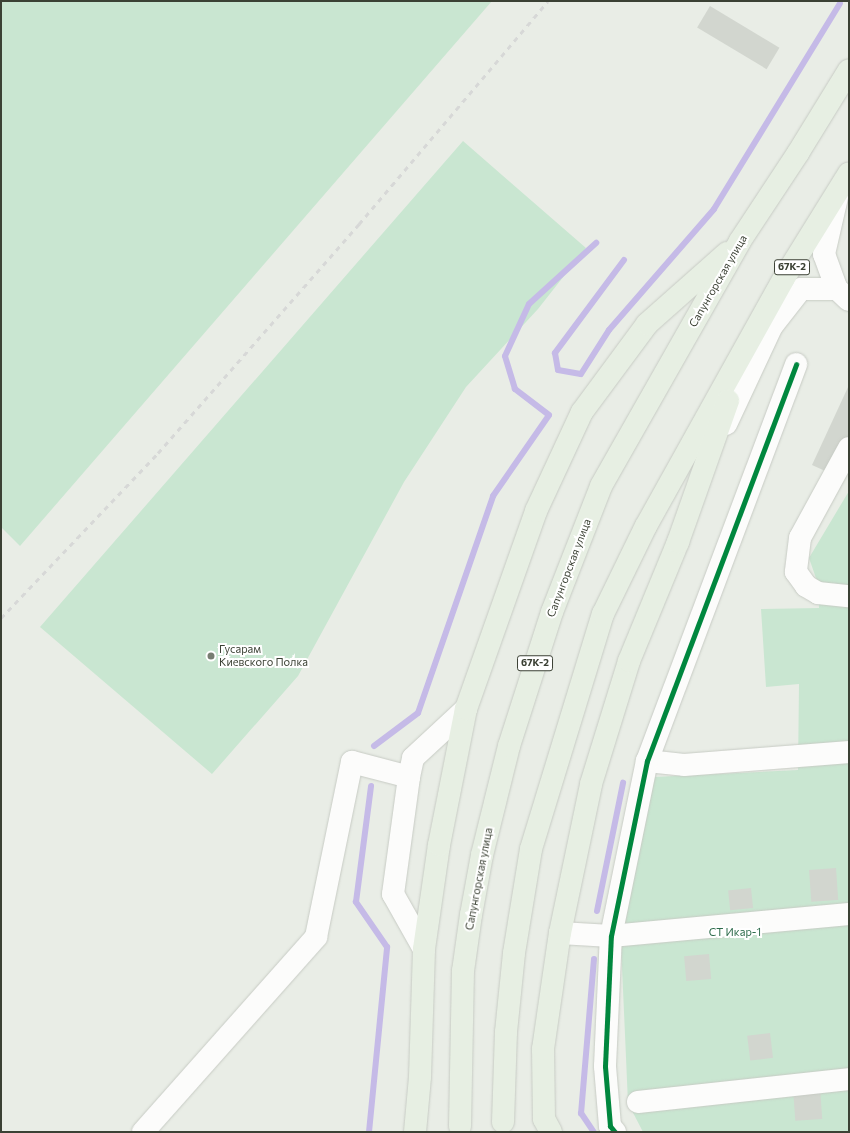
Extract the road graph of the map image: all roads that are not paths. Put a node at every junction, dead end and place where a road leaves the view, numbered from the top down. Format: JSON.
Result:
{"nodes":[{"id":1,"x":849,"y":70,"type":"edge"},
{"id":2,"x":849,"y":173,"type":"edge"},
{"id":3,"x":839,"y":192,"type":"junction"},
{"id":4,"x":740,"y":241,"type":"junction"},
{"id":5,"x":843,"y":295,"type":"edge"},
{"id":6,"x":748,"y":345,"type":"junction"},
{"id":7,"x":796,"y":364,"type":"dead end"},
{"id":8,"x":849,"y":448,"type":"edge"},
{"id":9,"x":678,"y":542,"type":"junction"},
{"id":10,"x":849,"y":596,"type":"edge"},
{"id":11,"x":466,"y":709,"type":"junction"},
{"id":12,"x":849,"y":752,"type":"edge"},
{"id":13,"x":648,"y":761,"type":"junction"},
{"id":14,"x":409,"y":777,"type":"junction"},
{"id":15,"x":849,"y":914,"type":"edge"},
{"id":16,"x":560,"y":933,"type":"junction"},
{"id":17,"x":612,"y":936,"type":"junction"},
{"id":18,"x":424,"y":950,"type":"junction"},
{"id":19,"x":849,"y":1079,"type":"edge"},
{"id":20,"x":638,"y":1102,"type":"dead end"},
{"id":21,"x":503,"y":1122,"type":"dead end"},
{"id":22,"x":460,"y":1126,"type":"dead end"},
{"id":23,"x":143,"y":1132,"type":"edge"},
{"id":24,"x":415,"y":1132,"type":"edge"},
{"id":25,"x":551,"y":1132,"type":"edge"},
{"id":26,"x":615,"y":1132,"type":"edge"}],
"edges":[{"from":1,"to":4,"type":"main road","name":"Сапунгорская улица","number":"67К-2"},
{"from":2,"to":3,"type":"main road","number":"67К-2"},
{"from":3,"to":5,"type":"street"},
{"from":3,"to":6,"type":"main road","number":"67К-2"},
{"from":4,"to":11,"type":"main road"},
{"from":4,"to":22,"type":"main road","name":"Сапунгорская улица","number":"67К-2"},
{"from":5,"to":9,"type":"street"},
{"from":6,"to":9,"type":"main road","number":"67К-2"},
{"from":6,"to":21,"type":"main road","number":"67К-2"},
{"from":7,"to":13,"type":"street"},
{"from":8,"to":10,"type":"street"},
{"from":9,"to":16,"type":"main road","number":"67К-2"},
{"from":11,"to":14,"type":"street"},
{"from":11,"to":18,"type":"main road"},
{"from":12,"to":13,"type":"street"},
{"from":13,"to":17,"type":"street"},
{"from":14,"to":18,"type":"street"},
{"from":14,"to":23,"type":"street"},
{"from":15,"to":17,"type":"street"},
{"from":16,"to":17,"type":"street"},
{"from":16,"to":25,"type":"main road","number":"67К-2"},
{"from":17,"to":26,"type":"street"},
{"from":18,"to":24,"type":"main road"},
{"from":19,"to":20,"type":"street"}]}
